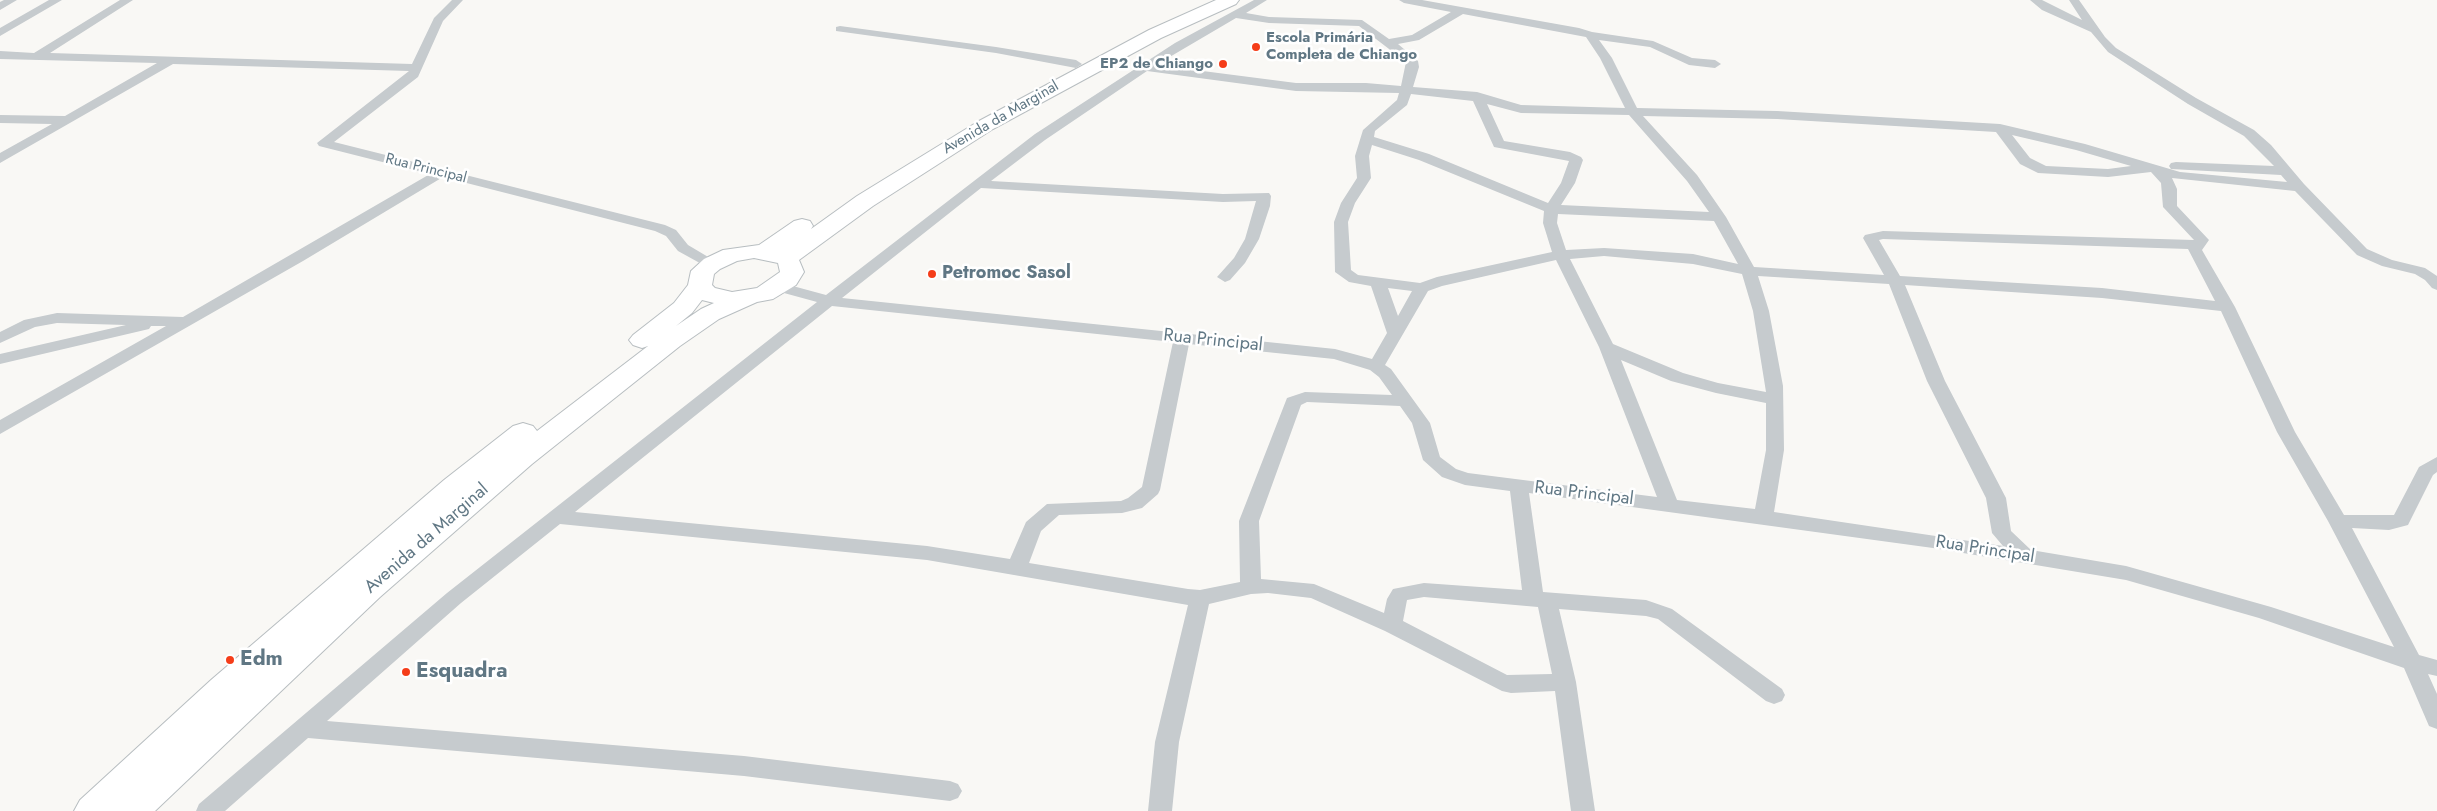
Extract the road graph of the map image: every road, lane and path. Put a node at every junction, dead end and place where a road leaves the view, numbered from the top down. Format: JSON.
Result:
{"nodes":[{"id":1,"x":12,"y":0,"type":"edge"},
{"id":2,"x":57,"y":0,"type":"edge"},
{"id":3,"x":128,"y":0,"type":"edge"},
{"id":4,"x":458,"y":0,"type":"edge"},
{"id":5,"x":1206,"y":0,"type":"edge"},
{"id":6,"x":1262,"y":0,"type":"edge"},
{"id":7,"x":1404,"y":0,"type":"edge"},
{"id":8,"x":2035,"y":0,"type":"edge"},
{"id":9,"x":2074,"y":0,"type":"edge"},
{"id":10,"x":0,"y":7,"type":"edge"},
{"id":11,"x":1232,"y":7,"type":"edge"},
{"id":12,"x":1462,"y":10,"type":"junction"},
{"id":13,"x":840,"y":29,"type":"dead end"},
{"id":14,"x":2095,"y":30,"type":"junction"},
{"id":15,"x":0,"y":33,"type":"edge"},
{"id":16,"x":1590,"y":35,"type":"junction"},
{"id":17,"x":1387,"y":43,"type":"junction"},
{"id":18,"x":0,"y":55,"type":"edge"},
{"id":19,"x":37,"y":56,"type":"junction"},
{"id":20,"x":170,"y":60,"type":"junction"},
{"id":21,"x":1076,"y":64,"type":"junction"},
{"id":22,"x":1714,"y":64,"type":"dead end"},
{"id":23,"x":1145,"y":67,"type":"junction"},
{"id":24,"x":417,"y":68,"type":"junction"},
{"id":25,"x":1405,"y":90,"type":"junction"},
{"id":26,"x":1480,"y":102,"type":"junction"},
{"id":27,"x":1633,"y":112,"type":"junction"},
{"id":28,"x":0,"y":119,"type":"edge"},
{"id":29,"x":66,"y":120,"type":"junction"},
{"id":30,"x":2000,"y":128,"type":"junction"},
{"id":31,"x":1365,"y":139,"type":"junction"},
{"id":32,"x":0,"y":158,"type":"edge"},
{"id":33,"x":2153,"y":169,"type":"junction"},
{"id":34,"x":2286,"y":171,"type":"junction"},
{"id":35,"x":442,"y":173,"type":"junction"},
{"id":36,"x":2201,"y":179,"type":"junction"},
{"id":37,"x":979,"y":184,"type":"junction"},
{"id":38,"x":2299,"y":187,"type":"junction"},
{"id":39,"x":2170,"y":189,"type":"junction"},
{"id":40,"x":1551,"y":209,"type":"junction"},
{"id":41,"x":1720,"y":217,"type":"junction"},
{"id":42,"x":2197,"y":245,"type":"junction"},
{"id":43,"x":776,"y":255,"type":"junction"},
{"id":44,"x":1560,"y":255,"type":"junction"},
{"id":45,"x":1749,"y":271,"type":"junction"},
{"id":46,"x":706,"y":275,"type":"junction"},
{"id":47,"x":1224,"y":277,"type":"dead end"},
{"id":48,"x":1895,"y":280,"type":"junction"},
{"id":49,"x":1378,"y":283,"type":"junction"},
{"id":50,"x":2437,"y":285,"type":"edge"},
{"id":51,"x":778,"y":287,"type":"junction"},
{"id":52,"x":1422,"y":288,"type":"junction"},
{"id":53,"x":748,"y":298,"type":"junction"},
{"id":54,"x":826,"y":301,"type":"junction"},
{"id":55,"x":2227,"y":308,"type":"junction"},
{"id":56,"x":155,"y":322,"type":"junction"},
{"id":57,"x":183,"y":322,"type":"junction"},
{"id":58,"x":1396,"y":334,"type":"junction"},
{"id":59,"x":1182,"y":337,"type":"junction"},
{"id":60,"x":0,"y":338,"type":"edge"},
{"id":61,"x":1607,"y":347,"type":"junction"},
{"id":62,"x":0,"y":358,"type":"edge"},
{"id":63,"x":1376,"y":366,"type":"junction"},
{"id":64,"x":1774,"y":399,"type":"junction"},
{"id":65,"x":1404,"y":401,"type":"junction"},
{"id":66,"x":0,"y":428,"type":"edge"},
{"id":67,"x":2437,"y":463,"type":"edge"},
{"id":68,"x":1519,"y":486,"type":"junction"},
{"id":69,"x":1669,"y":504,"type":"junction"},
{"id":70,"x":557,"y":517,"type":"junction"},
{"id":71,"x":1763,"y":517,"type":"junction"},
{"id":72,"x":2338,"y":521,"type":"junction"},
{"id":73,"x":2026,"y":557,"type":"junction"},
{"id":74,"x":1017,"y":568,"type":"junction"},
{"id":75,"x":1251,"y":588,"type":"junction"},
{"id":76,"x":1200,"y":598,"type":"junction"},
{"id":77,"x":1540,"y":599,"type":"junction"},
{"id":78,"x":1392,"y":625,"type":"junction"},
{"id":79,"x":2412,"y":662,"type":"junction"},
{"id":80,"x":2437,"y":668,"type":"edge"},
{"id":81,"x":1564,"y":682,"type":"junction"},
{"id":82,"x":1774,"y":695,"type":"dead end"},
{"id":83,"x":2437,"y":720,"type":"edge"},
{"id":84,"x":304,"y":728,"type":"junction"},
{"id":85,"x":950,"y":791,"type":"dead end"},
{"id":86,"x":93,"y":811,"type":"edge"},
{"id":87,"x":130,"y":811,"type":"edge"},
{"id":88,"x":208,"y":811,"type":"edge"},
{"id":89,"x":1160,"y":811,"type":"edge"},
{"id":90,"x":1583,"y":811,"type":"edge"}],
"edges":[{"from":1,"to":10,"type":"street"},
{"from":2,"to":15,"type":"street"},
{"from":3,"to":19,"type":"street"},
{"from":4,"to":24,"type":"street","name":"Rua Principal"},
{"from":5,"to":21,"type":"main road","name":"Avenida da Marginal"},
{"from":6,"to":11,"type":"street"},
{"from":7,"to":12,"type":"street"},
{"from":8,"to":14,"type":"street"},
{"from":9,"to":14,"type":"street"},
{"from":11,"to":17,"type":"street"},
{"from":11,"to":23,"type":"street"},
{"from":11,"to":43,"type":"main road","name":"Avenida da Marginal"},
{"from":12,"to":16,"type":"street"},
{"from":12,"to":17,"type":"street"},
{"from":13,"to":21,"type":"street"},
{"from":14,"to":34,"type":"street"},
{"from":16,"to":22,"type":"street"},
{"from":16,"to":27,"type":"street"},
{"from":17,"to":25,"type":"street"},
{"from":18,"to":19,"type":"street"},
{"from":19,"to":20,"type":"street"},
{"from":20,"to":24,"type":"street"},
{"from":20,"to":29,"type":"street"},
{"from":21,"to":43,"type":"main road","name":"Avenida da Marginal"},
{"from":23,"to":25,"type":"street"},
{"from":23,"to":37,"type":"street"},
{"from":24,"to":35,"type":"street","name":"Rua Principal"},
{"from":25,"to":26,"type":"street"},
{"from":25,"to":31,"type":"street"},
{"from":26,"to":27,"type":"street"},
{"from":26,"to":40,"type":"street"},
{"from":27,"to":30,"type":"street"},
{"from":27,"to":41,"type":"street"},
{"from":28,"to":29,"type":"street"},
{"from":29,"to":32,"type":"street"},
{"from":30,"to":33,"type":"street"},
{"from":30,"to":33,"type":"street"},
{"from":31,"to":40,"type":"street"},
{"from":31,"to":49,"type":"street"},
{"from":33,"to":34,"type":"street"},
{"from":33,"to":36,"type":"street"},
{"from":33,"to":39,"type":"street"},
{"from":34,"to":38,"type":"street"},
{"from":35,"to":46,"type":"street","name":"Rua Principal"},
{"from":35,"to":57,"type":"street"},
{"from":36,"to":38,"type":"street"},
{"from":36,"to":39,"type":"street"},
{"from":37,"to":47,"type":"street"},
{"from":37,"to":54,"type":"street"},
{"from":38,"to":50,"type":"street"},
{"from":39,"to":42,"type":"street"},
{"from":40,"to":41,"type":"street"},
{"from":40,"to":44,"type":"street"},
{"from":41,"to":45,"type":"street"},
{"from":42,"to":48,"type":"street"},
{"from":42,"to":55,"type":"street"},
{"from":43,"to":46,"type":"main road"},
{"from":43,"to":51,"type":"main road"},
{"from":44,"to":45,"type":"street"},
{"from":44,"to":52,"type":"street"},
{"from":44,"to":61,"type":"street"},
{"from":45,"to":48,"type":"street"},
{"from":45,"to":64,"type":"street"},
{"from":46,"to":53,"type":"main road"},
{"from":46,"to":86,"type":"main road","name":"Avenida da Marginal"},
{"from":48,"to":55,"type":"street"},
{"from":48,"to":73,"type":"street"},
{"from":49,"to":52,"type":"street"},
{"from":49,"to":58,"type":"street"},
{"from":51,"to":53,"type":"main road","name":"Avenida da Marginal"},
{"from":51,"to":54,"type":"street","name":"Rua Principal"},
{"from":52,"to":58,"type":"street"},
{"from":53,"to":87,"type":"main road","name":"Avenida da Marginal"},
{"from":54,"to":59,"type":"street","name":"Rua Principal"},
{"from":54,"to":70,"type":"street"},
{"from":55,"to":72,"type":"street"},
{"from":56,"to":57,"type":"street"},
{"from":56,"to":60,"type":"street"},
{"from":56,"to":62,"type":"street"},
{"from":57,"to":66,"type":"street"},
{"from":58,"to":63,"type":"street"},
{"from":59,"to":63,"type":"street","name":"Rua Principal"},
{"from":59,"to":74,"type":"street"},
{"from":61,"to":64,"type":"street"},
{"from":61,"to":69,"type":"street"},
{"from":63,"to":65,"type":"street","name":"Rua Principal"},
{"from":64,"to":71,"type":"street"},
{"from":65,"to":68,"type":"street","name":"Rua Principal"},
{"from":65,"to":75,"type":"street"},
{"from":67,"to":72,"type":"street"},
{"from":68,"to":69,"type":"street","name":"Rua Principal"},
{"from":68,"to":77,"type":"street"},
{"from":69,"to":71,"type":"street","name":"Rua Principal"},
{"from":70,"to":74,"type":"street"},
{"from":70,"to":84,"type":"street"},
{"from":71,"to":73,"type":"street","name":"Rua Principal"},
{"from":72,"to":79,"type":"street"},
{"from":73,"to":79,"type":"street","name":"Rua Principal"},
{"from":74,"to":76,"type":"street"},
{"from":75,"to":76,"type":"street"},
{"from":75,"to":78,"type":"street"},
{"from":76,"to":89,"type":"street"},
{"from":77,"to":78,"type":"street"},
{"from":77,"to":81,"type":"street"},
{"from":77,"to":82,"type":"street"},
{"from":78,"to":81,"type":"street"},
{"from":79,"to":80,"type":"street","name":"Rua Principal"},
{"from":79,"to":83,"type":"street"},
{"from":81,"to":90,"type":"street"},
{"from":84,"to":85,"type":"street"},
{"from":84,"to":88,"type":"street"}]}
